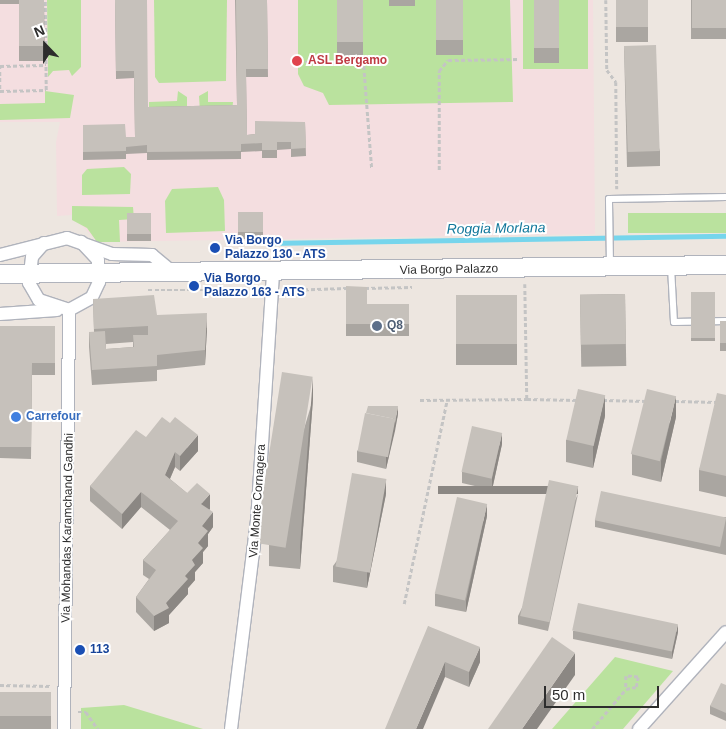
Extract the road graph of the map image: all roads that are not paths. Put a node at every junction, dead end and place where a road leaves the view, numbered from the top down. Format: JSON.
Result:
{"nodes":[{"id":1,"x":726,"y":197,"type":"edge"},
{"id":2,"x":81,"y":242,"type":"junction"},
{"id":3,"x":44,"y":244,"type":"junction"},
{"id":4,"x":0,"y":255,"type":"edge"},
{"id":5,"x":610,"y":261,"type":"junction"},
{"id":6,"x":726,"y":265,"type":"edge"},
{"id":7,"x":671,"y":266,"type":"junction"},
{"id":8,"x":172,"y":272,"type":"junction"},
{"id":9,"x":273,"y":272,"type":"junction"},
{"id":10,"x":28,"y":273,"type":"junction"},
{"id":11,"x":100,"y":273,"type":"junction"},
{"id":12,"x":0,"y":274,"type":"edge"},
{"id":13,"x":65,"y":310,"type":"junction"},
{"id":14,"x":0,"y":314,"type":"edge"},
{"id":15,"x":726,"y":321,"type":"edge"},
{"id":16,"x":726,"y":632,"type":"edge"},
{"id":17,"x":64,"y":729,"type":"edge"},
{"id":18,"x":231,"y":729,"type":"edge"},
{"id":19,"x":639,"y":729,"type":"edge"}],
"edges":[{"from":1,"to":5,"type":"lane"},
{"from":2,"to":3,"type":"street"},
{"from":2,"to":8,"type":"street"},
{"from":2,"to":11,"type":"street"},
{"from":3,"to":4,"type":"street"},
{"from":3,"to":10,"type":"street"},
{"from":5,"to":7,"type":"main road","name":"Via Borgo Palazzo"},
{"from":5,"to":9,"type":"main road","name":"Via Borgo Palazzo"},
{"from":6,"to":7,"type":"main road","name":"Via Borgo Palazzo"},
{"from":7,"to":15,"type":"lane"},
{"from":8,"to":9,"type":"main road","name":"Via Borgo Palazzo"},
{"from":8,"to":11,"type":"main road","name":"Via Borgo Palazzo"},
{"from":9,"to":18,"type":"street","name":"Via Monte Cornagera"},
{"from":10,"to":11,"type":"main road","name":"Via Borgo Palazzo"},
{"from":10,"to":12,"type":"main road","name":"Via Borgo Palazzo"},
{"from":10,"to":13,"type":"street"},
{"from":11,"to":13,"type":"street"},
{"from":13,"to":14,"type":"street"},
{"from":13,"to":17,"type":"street","name":"Via Mohandas Karamchand Gandhi"},
{"from":16,"to":19,"type":"street"}]}
